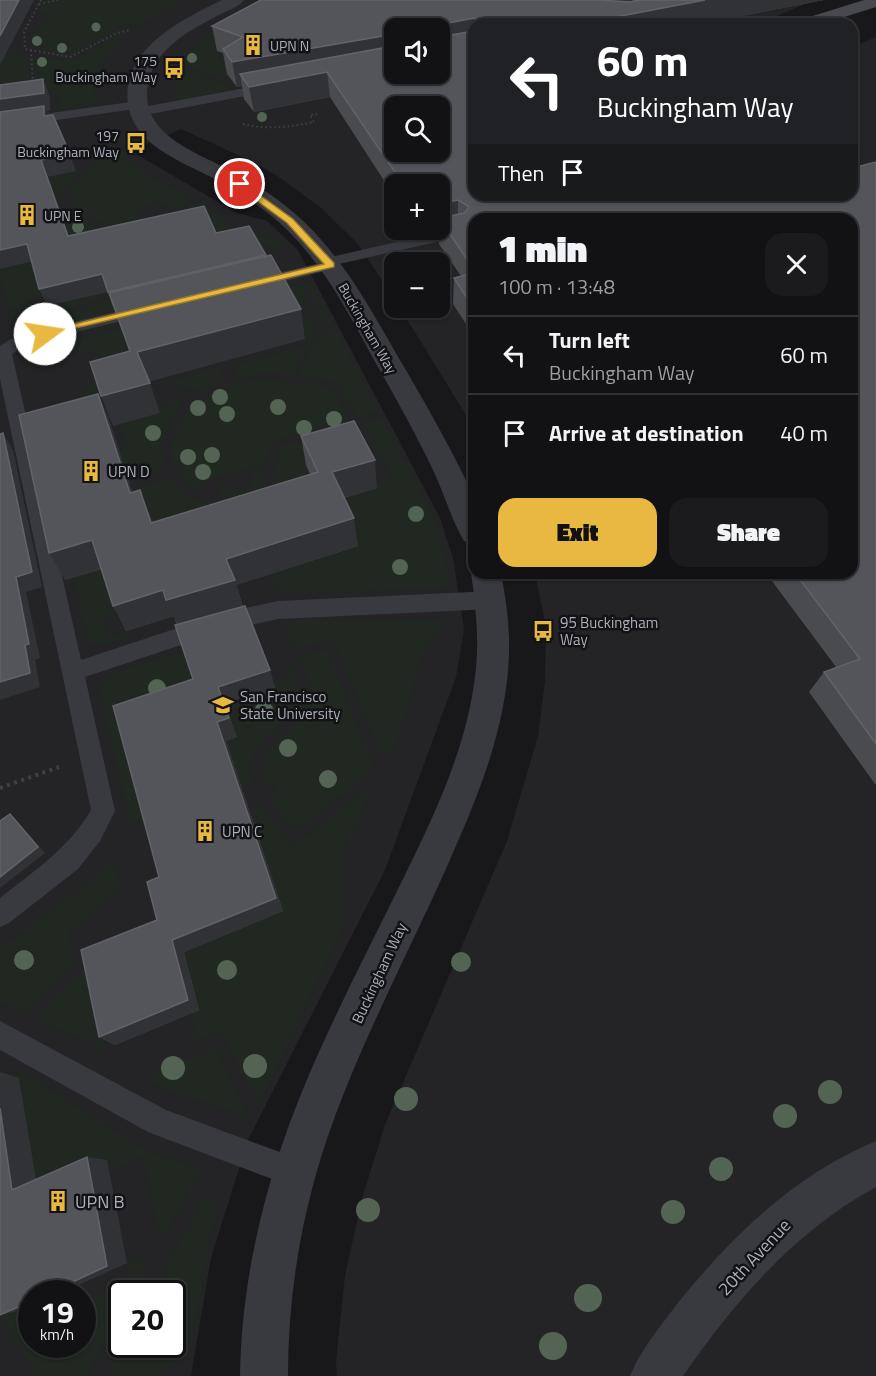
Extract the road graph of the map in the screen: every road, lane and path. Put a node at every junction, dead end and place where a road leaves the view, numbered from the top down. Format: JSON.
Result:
{"nodes":[{"id":1,"x":41,"y":0,"type":"edge"},
{"id":2,"x":58,"y":0,"type":"edge"},
{"id":3,"x":228,"y":1,"type":"edge"},
{"id":4,"x":876,"y":2,"type":"edge"},
{"id":5,"x":39,"y":4,"type":"junction"},
{"id":6,"x":822,"y":18,"type":"edge"},
{"id":7,"x":876,"y":19,"type":"edge"},
{"id":8,"x":858,"y":24,"type":"edge"},
{"id":9,"x":168,"y":38,"type":"junction"},
{"id":10,"x":281,"y":85,"type":"edge"},
{"id":11,"x":139,"y":108,"type":"junction"},
{"id":12,"x":317,"y":114,"type":"dead end"},
{"id":13,"x":310,"y":115,"type":"dead end"},
{"id":14,"x":0,"y":124,"type":"edge"},
{"id":15,"x":458,"y":232,"type":"edge"},
{"id":16,"x":329,"y":264,"type":"junction"},
{"id":17,"x":240,"y":287,"type":"edge"},
{"id":18,"x":160,"y":306,"type":"edge"},
{"id":19,"x":2,"y":347,"type":"edge"},
{"id":20,"x":468,"y":517,"type":"edge"},
{"id":21,"x":489,"y":586,"type":"edge"},
{"id":22,"x":73,"y":672,"type":"junction"},
{"id":23,"x":91,"y":756,"type":"junction"},
{"id":24,"x":0,"y":788,"type":"edge"},
{"id":25,"x":0,"y":914,"type":"edge"},
{"id":26,"x":0,"y":1035,"type":"edge"},
{"id":27,"x":876,"y":1163,"type":"edge"},
{"id":28,"x":293,"y":1172,"type":"junction"},
{"id":29,"x":264,"y":1376,"type":"edge"},
{"id":30,"x":654,"y":1376,"type":"edge"}],
"edges":[{"from":1,"to":5,"type":"path"},
{"from":2,"to":5,"type":"path"},
{"from":3,"to":9,"type":"street"},
{"from":4,"to":6,"type":"street"},
{"from":5,"to":9,"type":"path"},
{"from":7,"to":8,"type":"street"},
{"from":9,"to":11,"type":"street"},
{"from":10,"to":11,"type":"lane"},
{"from":11,"to":14,"type":"lane"},
{"from":11,"to":16,"type":"street","name":"Buckingham Way"},
{"from":12,"to":13,"type":"path"},
{"from":15,"to":16,"type":"lane"},
{"from":16,"to":17,"type":"lane"},
{"from":16,"to":20,"type":"street","name":"Buckingham Way"},
{"from":18,"to":19,"type":"lane"},
{"from":19,"to":22,"type":"lane"},
{"from":21,"to":22,"type":"lane"},
{"from":21,"to":28,"type":"street","name":"Buckingham Way"},
{"from":22,"to":23,"type":"lane"},
{"from":23,"to":24,"type":"path"},
{"from":23,"to":25,"type":"lane"},
{"from":26,"to":28,"type":"lane"},
{"from":27,"to":30,"type":"street","name":"20th Avenue"},
{"from":28,"to":29,"type":"street","name":"Buckingham Way"}]}
